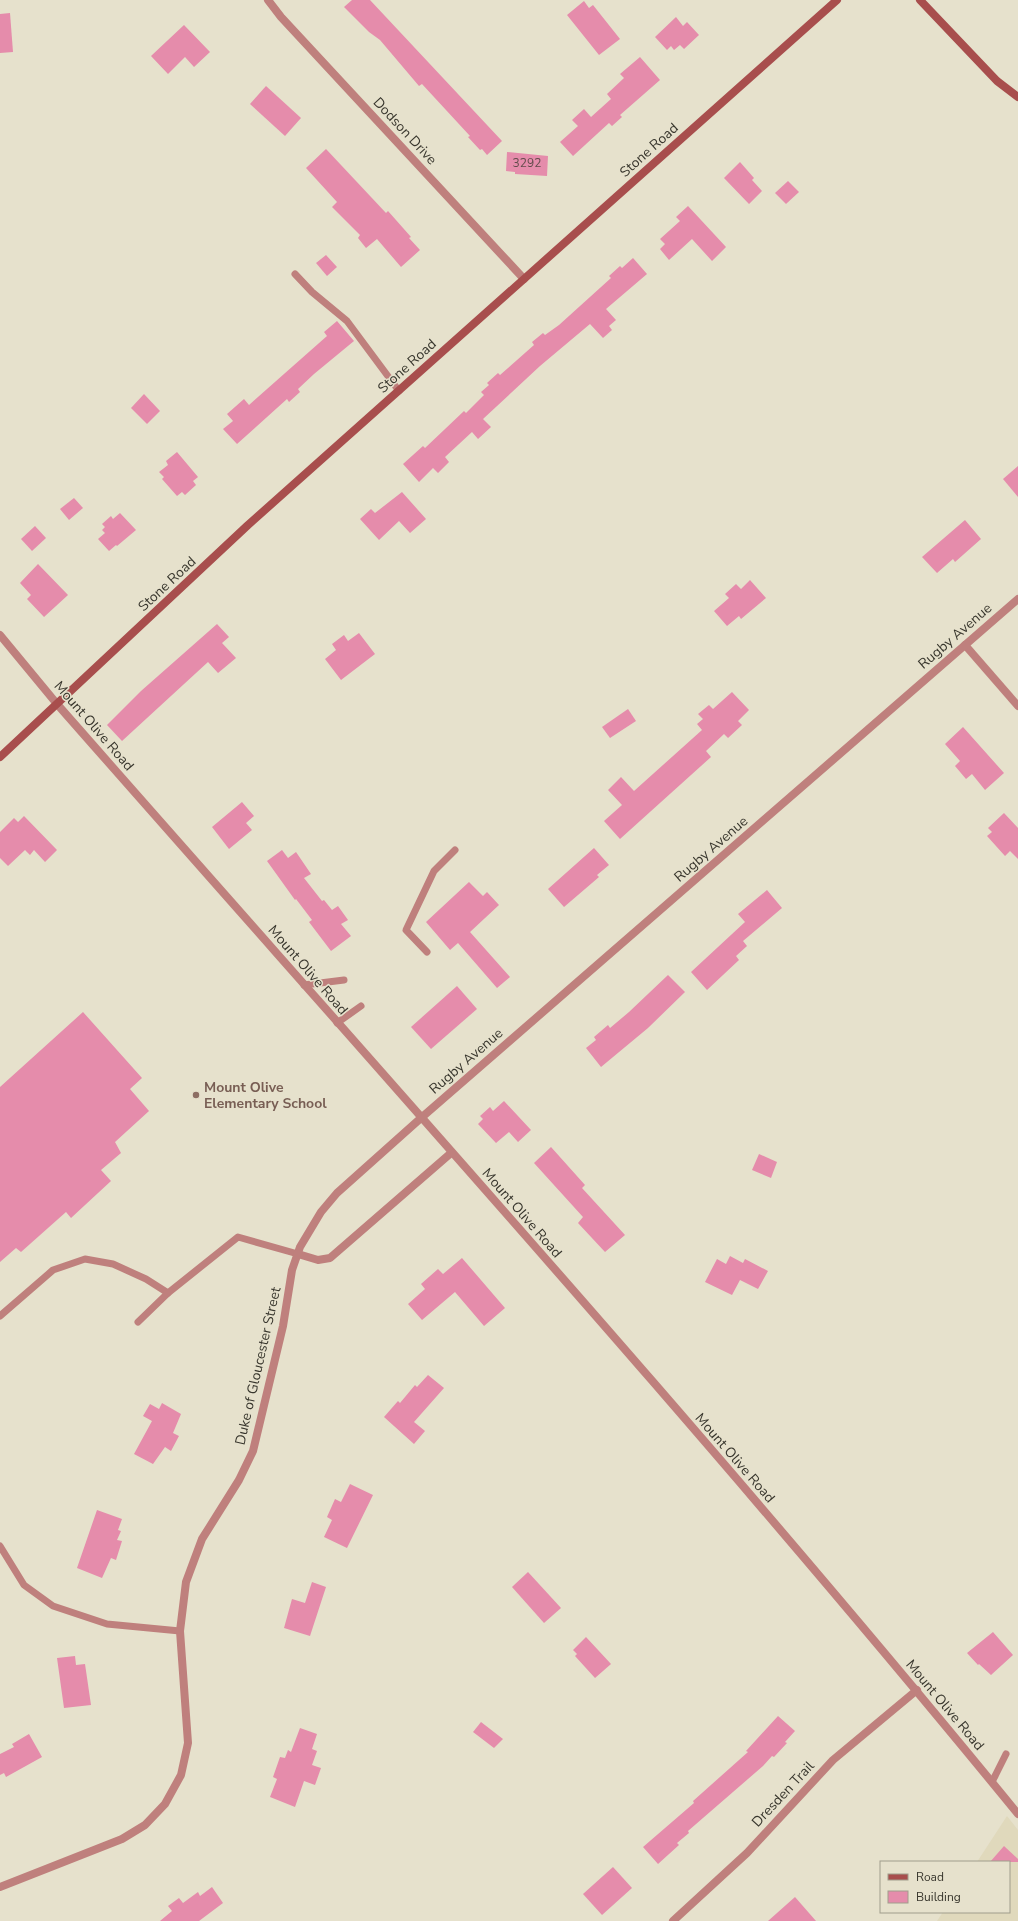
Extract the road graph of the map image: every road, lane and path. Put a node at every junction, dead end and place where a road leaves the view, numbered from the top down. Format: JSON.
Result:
{"nodes":[{"id":1,"x":268,"y":0,"type":"edge"},
{"id":2,"x":837,"y":0,"type":"edge"},
{"id":3,"x":920,"y":0,"type":"edge"},
{"id":4,"x":1018,"y":97,"type":"edge"},
{"id":5,"x":295,"y":274,"type":"dead end"},
{"id":6,"x":524,"y":279,"type":"junction"},
{"id":7,"x":399,"y":391,"type":"junction"},
{"id":8,"x":1018,"y":598,"type":"edge"},
{"id":9,"x":0,"y":635,"type":"edge"},
{"id":10,"x":965,"y":645,"type":"junction"},
{"id":11,"x":57,"y":704,"type":"junction"},
{"id":12,"x":1018,"y":706,"type":"edge"},
{"id":13,"x":0,"y":757,"type":"edge"},
{"id":14,"x":454,"y":850,"type":"dead end"},
{"id":15,"x":427,"y":952,"type":"dead end"},
{"id":16,"x":344,"y":980,"type":"dead end"},
{"id":17,"x":304,"y":985,"type":"junction"},
{"id":18,"x":361,"y":1006,"type":"dead end"},
{"id":19,"x":337,"y":1023,"type":"junction"},
{"id":20,"x":421,"y":1118,"type":"junction"},
{"id":21,"x":451,"y":1153,"type":"junction"},
{"id":22,"x":298,"y":1254,"type":"junction"},
{"id":23,"x":168,"y":1293,"type":"junction"},
{"id":24,"x":0,"y":1316,"type":"edge"},
{"id":25,"x":138,"y":1322,"type":"dead end"},
{"id":26,"x":0,"y":1546,"type":"edge"},
{"id":27,"x":180,"y":1632,"type":"junction"},
{"id":28,"x":917,"y":1690,"type":"junction"},
{"id":29,"x":1006,"y":1754,"type":"dead end"},
{"id":30,"x":992,"y":1782,"type":"junction"},
{"id":31,"x":1018,"y":1814,"type":"edge"},
{"id":32,"x":0,"y":1887,"type":"edge"},
{"id":33,"x":673,"y":1921,"type":"edge"}],
"edges":[{"from":1,"to":6,"type":"street","name":"Dodson Drive"},
{"from":2,"to":6,"type":"street","name":"Stone Road"},
{"from":3,"to":4,"type":"street"},
{"from":5,"to":7,"type":"lane"},
{"from":6,"to":7,"type":"street","name":"Stone Road"},
{"from":7,"to":11,"type":"street","name":"Stone Road"},
{"from":8,"to":10,"type":"street","name":"Rugby Avenue"},
{"from":9,"to":11,"type":"street","name":"Mount Olive Road"},
{"from":10,"to":12,"type":"street"},
{"from":10,"to":20,"type":"street","name":"Rugby Avenue"},
{"from":11,"to":13,"type":"street","name":"Stone Road"},
{"from":11,"to":17,"type":"street","name":"Mount Olive Road"},
{"from":14,"to":15,"type":"lane"},
{"from":16,"to":17,"type":"lane"},
{"from":17,"to":19,"type":"street","name":"Mount Olive Road"},
{"from":18,"to":19,"type":"lane"},
{"from":19,"to":20,"type":"street","name":"Mount Olive Road"},
{"from":20,"to":21,"type":"street","name":"Mount Olive Road"},
{"from":20,"to":22,"type":"street","name":"Duke of Gloucester Street"},
{"from":21,"to":22,"type":"street"},
{"from":21,"to":28,"type":"street","name":"Mount Olive Road"},
{"from":22,"to":23,"type":"lane"},
{"from":22,"to":27,"type":"street","name":"Duke of Gloucester Street"},
{"from":23,"to":24,"type":"lane"},
{"from":23,"to":25,"type":"lane"},
{"from":26,"to":27,"type":"lane"},
{"from":27,"to":32,"type":"street","name":"Duke of Gloucester Street"},
{"from":28,"to":30,"type":"street","name":"Mount Olive Road"},
{"from":28,"to":33,"type":"street","name":"Dresden Trail"},
{"from":29,"to":30,"type":"lane"},
{"from":30,"to":31,"type":"street","name":"Mount Olive Road"}]}
